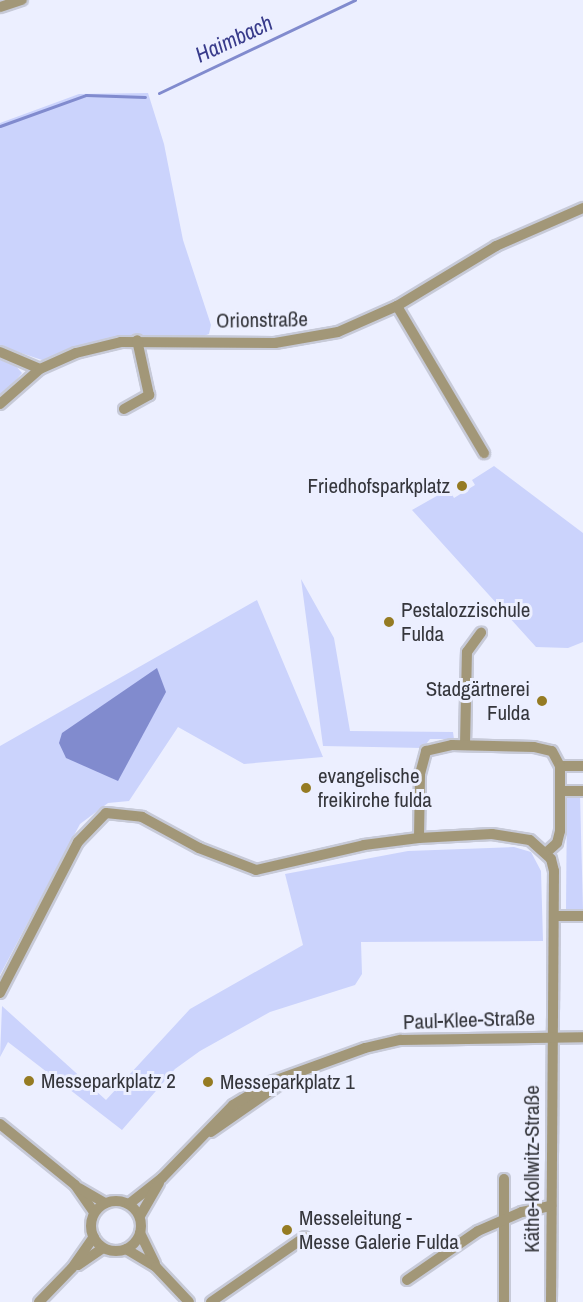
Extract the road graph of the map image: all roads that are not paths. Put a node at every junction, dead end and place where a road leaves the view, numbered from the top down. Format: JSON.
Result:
{"nodes":[{"id":1,"x":22,"y":0,"type":"edge"},
{"id":2,"x":1,"y":4,"type":"edge"},
{"id":3,"x":583,"y":208,"type":"edge"},
{"id":4,"x":397,"y":306,"type":"junction"},
{"id":5,"x":137,"y":340,"type":"junction"},
{"id":6,"x":0,"y":352,"type":"edge"},
{"id":7,"x":40,"y":369,"type":"junction"},
{"id":8,"x":0,"y":404,"type":"edge"},
{"id":9,"x":124,"y":409,"type":"dead end"},
{"id":10,"x":484,"y":453,"type":"dead end"},
{"id":11,"x":481,"y":633,"type":"dead end"},
{"id":12,"x":465,"y":745,"type":"junction"},
{"id":13,"x":560,"y":766,"type":"junction"},
{"id":14,"x":583,"y":766,"type":"edge"},
{"id":15,"x":561,"y":791,"type":"junction"},
{"id":16,"x":583,"y":791,"type":"edge"},
{"id":17,"x":419,"y":838,"type":"junction"},
{"id":18,"x":546,"y":853,"type":"junction"},
{"id":19,"x":554,"y":916,"type":"junction"},
{"id":20,"x":583,"y":916,"type":"edge"},
{"id":21,"x":0,"y":993,"type":"edge"},
{"id":22,"x":552,"y":1037,"type":"junction"},
{"id":23,"x":583,"y":1037,"type":"edge"},
{"id":24,"x":0,"y":1124,"type":"edge"},
{"id":25,"x":162,"y":1178,"type":"junction"},
{"id":26,"x":504,"y":1179,"type":"dead end"},
{"id":27,"x":75,"y":1185,"type":"junction"},
{"id":28,"x":105,"y":1203,"type":"junction"},
{"id":29,"x":129,"y":1204,"type":"junction"},
{"id":30,"x":551,"y":1206,"type":"junction"},
{"id":31,"x":94,"y":1212,"type":"junction"},
{"id":32,"x":140,"y":1216,"type":"junction"},
{"id":33,"x":505,"y":1220,"type":"junction"},
{"id":34,"x":140,"y":1233,"type":"junction"},
{"id":35,"x":94,"y":1237,"type":"junction"},
{"id":36,"x":305,"y":1237,"type":"dead end"},
{"id":37,"x":104,"y":1248,"type":"junction"},
{"id":38,"x":126,"y":1249,"type":"junction"},
{"id":39,"x":156,"y":1267,"type":"junction"},
{"id":40,"x":72,"y":1268,"type":"junction"},
{"id":41,"x":407,"y":1280,"type":"dead end"},
{"id":42,"x":39,"y":1302,"type":"edge"},
{"id":43,"x":189,"y":1302,"type":"edge"},
{"id":44,"x":211,"y":1302,"type":"edge"},
{"id":45,"x":504,"y":1302,"type":"edge"},
{"id":46,"x":551,"y":1302,"type":"edge"}],
"edges":[{"from":1,"to":2,"type":"street"},
{"from":3,"to":4,"type":"street","name":"Orionstraße"},
{"from":4,"to":5,"type":"street","name":"Orionstraße"},
{"from":4,"to":10,"type":"street"},
{"from":5,"to":7,"type":"street","name":"Orionstraße"},
{"from":5,"to":9,"type":"street"},
{"from":6,"to":7,"type":"street"},
{"from":7,"to":8,"type":"street","name":"Orionstraße"},
{"from":11,"to":12,"type":"street"},
{"from":12,"to":13,"type":"street"},
{"from":12,"to":17,"type":"street"},
{"from":13,"to":14,"type":"street"},
{"from":13,"to":15,"type":"street"},
{"from":15,"to":16,"type":"street"},
{"from":15,"to":18,"type":"street"},
{"from":17,"to":18,"type":"street"},
{"from":17,"to":21,"type":"street"},
{"from":18,"to":19,"type":"street","name":"Käthe-Kollwitz-Straße"},
{"from":19,"to":20,"type":"street"},
{"from":19,"to":22,"type":"street","name":"Käthe-Kollwitz-Straße"},
{"from":22,"to":23,"type":"street","name":"Paul-Klee-Straße"},
{"from":22,"to":25,"type":"street","name":"Paul-Klee-Straße"},
{"from":22,"to":30,"type":"street","name":"Käthe-Kollwitz-Straße"},
{"from":24,"to":27,"type":"street"},
{"from":25,"to":29,"type":"street","name":"Paul-Klee-Straße"},
{"from":25,"to":32,"type":"street","name":"Paul-Klee-Straße"},
{"from":26,"to":33,"type":"street"},
{"from":27,"to":28,"type":"street"},
{"from":27,"to":31,"type":"street"},
{"from":28,"to":29,"type":"street"},
{"from":28,"to":31,"type":"street"},
{"from":29,"to":32,"type":"street"},
{"from":30,"to":33,"type":"street"},
{"from":30,"to":46,"type":"street","name":"Käthe-Kollwitz-Straße"},
{"from":31,"to":35,"type":"street"},
{"from":32,"to":34,"type":"street"},
{"from":33,"to":41,"type":"street"},
{"from":33,"to":45,"type":"street"},
{"from":34,"to":38,"type":"street"},
{"from":34,"to":39,"type":"street"},
{"from":35,"to":37,"type":"street"},
{"from":35,"to":40,"type":"street"},
{"from":36,"to":44,"type":"street"},
{"from":37,"to":38,"type":"street"},
{"from":37,"to":40,"type":"street"},
{"from":38,"to":39,"type":"street"},
{"from":39,"to":43,"type":"street"},
{"from":40,"to":42,"type":"street"}]}
